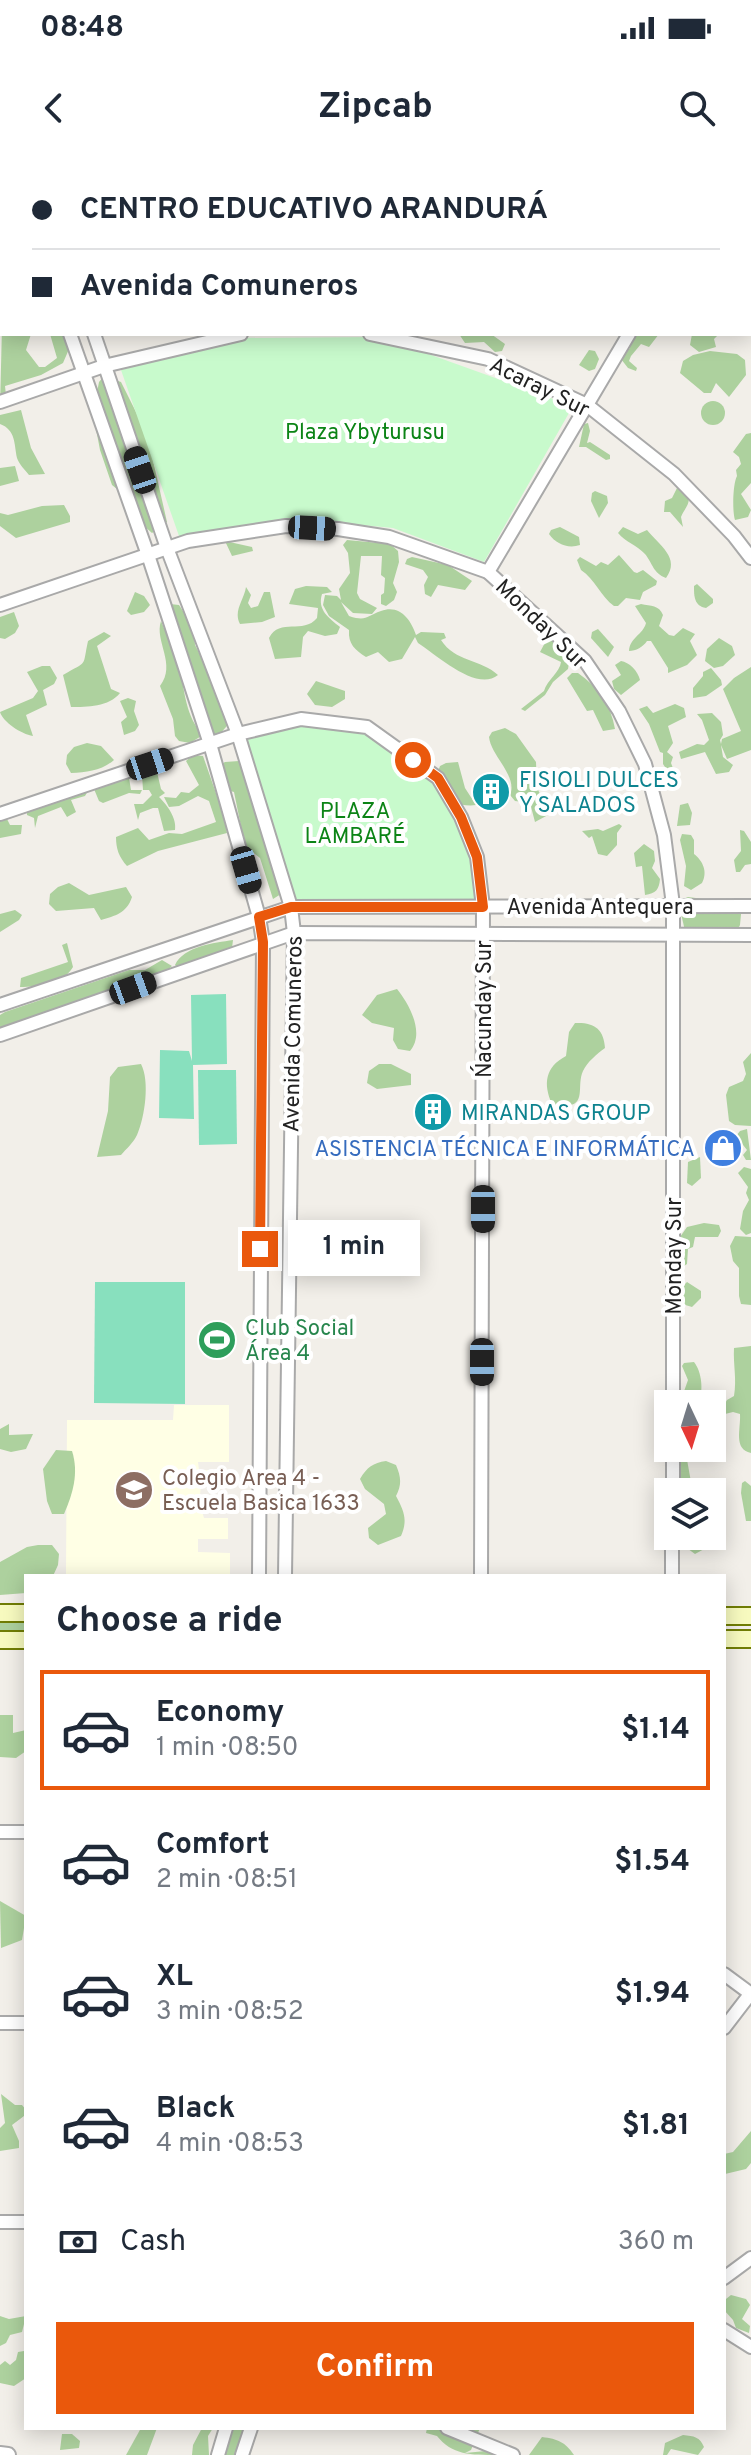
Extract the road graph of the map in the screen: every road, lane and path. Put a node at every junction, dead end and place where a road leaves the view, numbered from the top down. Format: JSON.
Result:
{"nodes":[{"id":1,"x":71,"y":336,"type":"edge"},
{"id":2,"x":95,"y":336,"type":"edge"},
{"id":3,"x":232,"y":336,"type":"edge"},
{"id":4,"x":390,"y":336,"type":"edge"},
{"id":5,"x":628,"y":336,"type":"edge"},
{"id":6,"x":104,"y":366,"type":"junction"},
{"id":7,"x":83,"y":374,"type":"junction"},
{"id":8,"x":0,"y":402,"type":"edge"},
{"id":9,"x":587,"y":405,"type":"junction"},
{"id":10,"x":167,"y":548,"type":"junction"},
{"id":11,"x":148,"y":555,"type":"junction"},
{"id":12,"x":751,"y":558,"type":"edge"},
{"id":13,"x":488,"y":572,"type":"junction"},
{"id":14,"x":0,"y":605,"type":"edge"},
{"id":15,"x":238,"y":734,"type":"junction"},
{"id":16,"x":210,"y":744,"type":"junction"},
{"id":17,"x":0,"y":814,"type":"edge"},
{"id":18,"x":673,"y":905,"type":"junction"},
{"id":19,"x":751,"y":906,"type":"edge"},
{"id":20,"x":291,"y":907,"type":"junction"},
{"id":21,"x":483,"y":907,"type":"junction"},
{"id":22,"x":259,"y":917,"type":"junction"},
{"id":23,"x":294,"y":933,"type":"junction"},
{"id":24,"x":484,"y":934,"type":"junction"},
{"id":25,"x":674,"y":935,"type":"junction"},
{"id":26,"x":751,"y":935,"type":"edge"},
{"id":27,"x":263,"y":942,"type":"junction"},
{"id":28,"x":0,"y":1005,"type":"edge"},
{"id":29,"x":0,"y":1035,"type":"edge"},
{"id":30,"x":673,"y":1390,"type":"edge"},
{"id":31,"x":672,"y":1550,"type":"edge"},
{"id":32,"x":259,"y":1574,"type":"edge"},
{"id":33,"x":285,"y":1574,"type":"edge"},
{"id":34,"x":481,"y":1574,"type":"edge"},
{"id":35,"x":672,"y":1574,"type":"edge"},
{"id":36,"x":0,"y":1613,"type":"edge"},
{"id":37,"x":24,"y":1613,"type":"edge"},
{"id":38,"x":726,"y":1616,"type":"edge"},
{"id":39,"x":751,"y":1616,"type":"edge"},
{"id":40,"x":726,"y":1639,"type":"edge"},
{"id":41,"x":751,"y":1639,"type":"edge"},
{"id":42,"x":0,"y":1640,"type":"edge"},
{"id":43,"x":24,"y":1640,"type":"edge"},
{"id":44,"x":0,"y":1832,"type":"edge"},
{"id":45,"x":24,"y":1832,"type":"edge"},
{"id":46,"x":726,"y":1975,"type":"edge"},
{"id":47,"x":751,"y":1993,"type":"edge"},
{"id":48,"x":0,"y":2023,"type":"edge"},
{"id":49,"x":24,"y":2023,"type":"edge"},
{"id":50,"x":726,"y":2025,"type":"edge"},
{"id":51,"x":0,"y":2222,"type":"edge"},
{"id":52,"x":24,"y":2222,"type":"edge"},
{"id":53,"x":751,"y":2258,"type":"edge"},
{"id":54,"x":726,"y":2277,"type":"edge"},
{"id":55,"x":726,"y":2331,"type":"edge"},
{"id":56,"x":751,"y":2347,"type":"edge"},
{"id":57,"x":225,"y":2430,"type":"edge"},
{"id":58,"x":250,"y":2430,"type":"edge"},
{"id":59,"x":452,"y":2430,"type":"edge"},
{"id":60,"x":0,"y":2454,"type":"edge"},
{"id":61,"x":8,"y":2455,"type":"edge"},
{"id":62,"x":218,"y":2455,"type":"edge"},
{"id":63,"x":242,"y":2455,"type":"edge"},
{"id":64,"x":513,"y":2455,"type":"edge"}],
"edges":[{"from":1,"to":7,"type":"street","name":"Avenida Comuneros"},
{"from":2,"to":6,"type":"street","name":"Avenida Comuneros"},
{"from":3,"to":6,"type":"street"},
{"from":4,"to":9,"type":"street","name":"Acaray Sur"},
{"from":5,"to":9,"type":"street"},
{"from":6,"to":7,"type":"street"},
{"from":6,"to":10,"type":"street","name":"Avenida Comuneros"},
{"from":7,"to":8,"type":"street"},
{"from":7,"to":11,"type":"street","name":"Avenida Comuneros"},
{"from":9,"to":12,"type":"street","name":"Acaray Sur"},
{"from":9,"to":13,"type":"street"},
{"from":10,"to":11,"type":"street","name":"Monday Sur"},
{"from":10,"to":13,"type":"street","name":"Monday Sur"},
{"from":10,"to":15,"type":"street","name":"Avenida Comuneros"},
{"from":11,"to":14,"type":"street","name":"Monday Sur"},
{"from":11,"to":16,"type":"street","name":"Avenida Comuneros"},
{"from":13,"to":18,"type":"street","name":"Monday Sur"},
{"from":15,"to":16,"type":"street","name":"Ńacunday Sur"},
{"from":15,"to":20,"type":"street","name":"Avenida Comuneros"},
{"from":15,"to":21,"type":"street","name":"Ńacunday Sur"},
{"from":16,"to":17,"type":"street","name":"Ńacunday Sur"},
{"from":16,"to":22,"type":"street","name":"Avenida Comuneros"},
{"from":18,"to":19,"type":"street","name":"Avenida Antequera"},
{"from":18,"to":21,"type":"street","name":"Avenida Antequera"},
{"from":18,"to":25,"type":"street","name":"Monday Sur"},
{"from":20,"to":21,"type":"street","name":"Avenida Antequera"},
{"from":20,"to":22,"type":"street","name":"Avenida Antequera"},
{"from":20,"to":23,"type":"street","name":"Avenida Comuneros"},
{"from":21,"to":24,"type":"street","name":"Ńacunday Sur"},
{"from":22,"to":27,"type":"street","name":"Avenida Comuneros"},
{"from":22,"to":28,"type":"street","name":"Avenida Antequera"},
{"from":23,"to":24,"type":"street","name":"Avenida Antequera"},
{"from":23,"to":27,"type":"street","name":"Avenida Antequera"},
{"from":23,"to":33,"type":"street","name":"Avenida Comuneros"},
{"from":24,"to":25,"type":"street","name":"Avenida Antequera"},
{"from":24,"to":34,"type":"street","name":"Ńacunday Sur"},
{"from":25,"to":26,"type":"street","name":"Avenida Antequera"},
{"from":25,"to":30,"type":"street","name":"Monday Sur"},
{"from":27,"to":29,"type":"street","name":"Avenida Antequera"},
{"from":27,"to":32,"type":"street","name":"Avenida Comuneros"},
{"from":31,"to":35,"type":"street"},
{"from":36,"to":37,"type":"main road"},
{"from":38,"to":39,"type":"main road"},
{"from":40,"to":41,"type":"main road"},
{"from":42,"to":43,"type":"main road"},
{"from":44,"to":45,"type":"street"},
{"from":46,"to":47,"type":"street"},
{"from":47,"to":50,"type":"street"},
{"from":48,"to":49,"type":"street"},
{"from":51,"to":52,"type":"street"},
{"from":53,"to":54,"type":"street"},
{"from":55,"to":56,"type":"street"},
{"from":57,"to":62,"type":"street"},
{"from":58,"to":63,"type":"street"},
{"from":59,"to":64,"type":"street"},
{"from":60,"to":61,"type":"street"}]}
